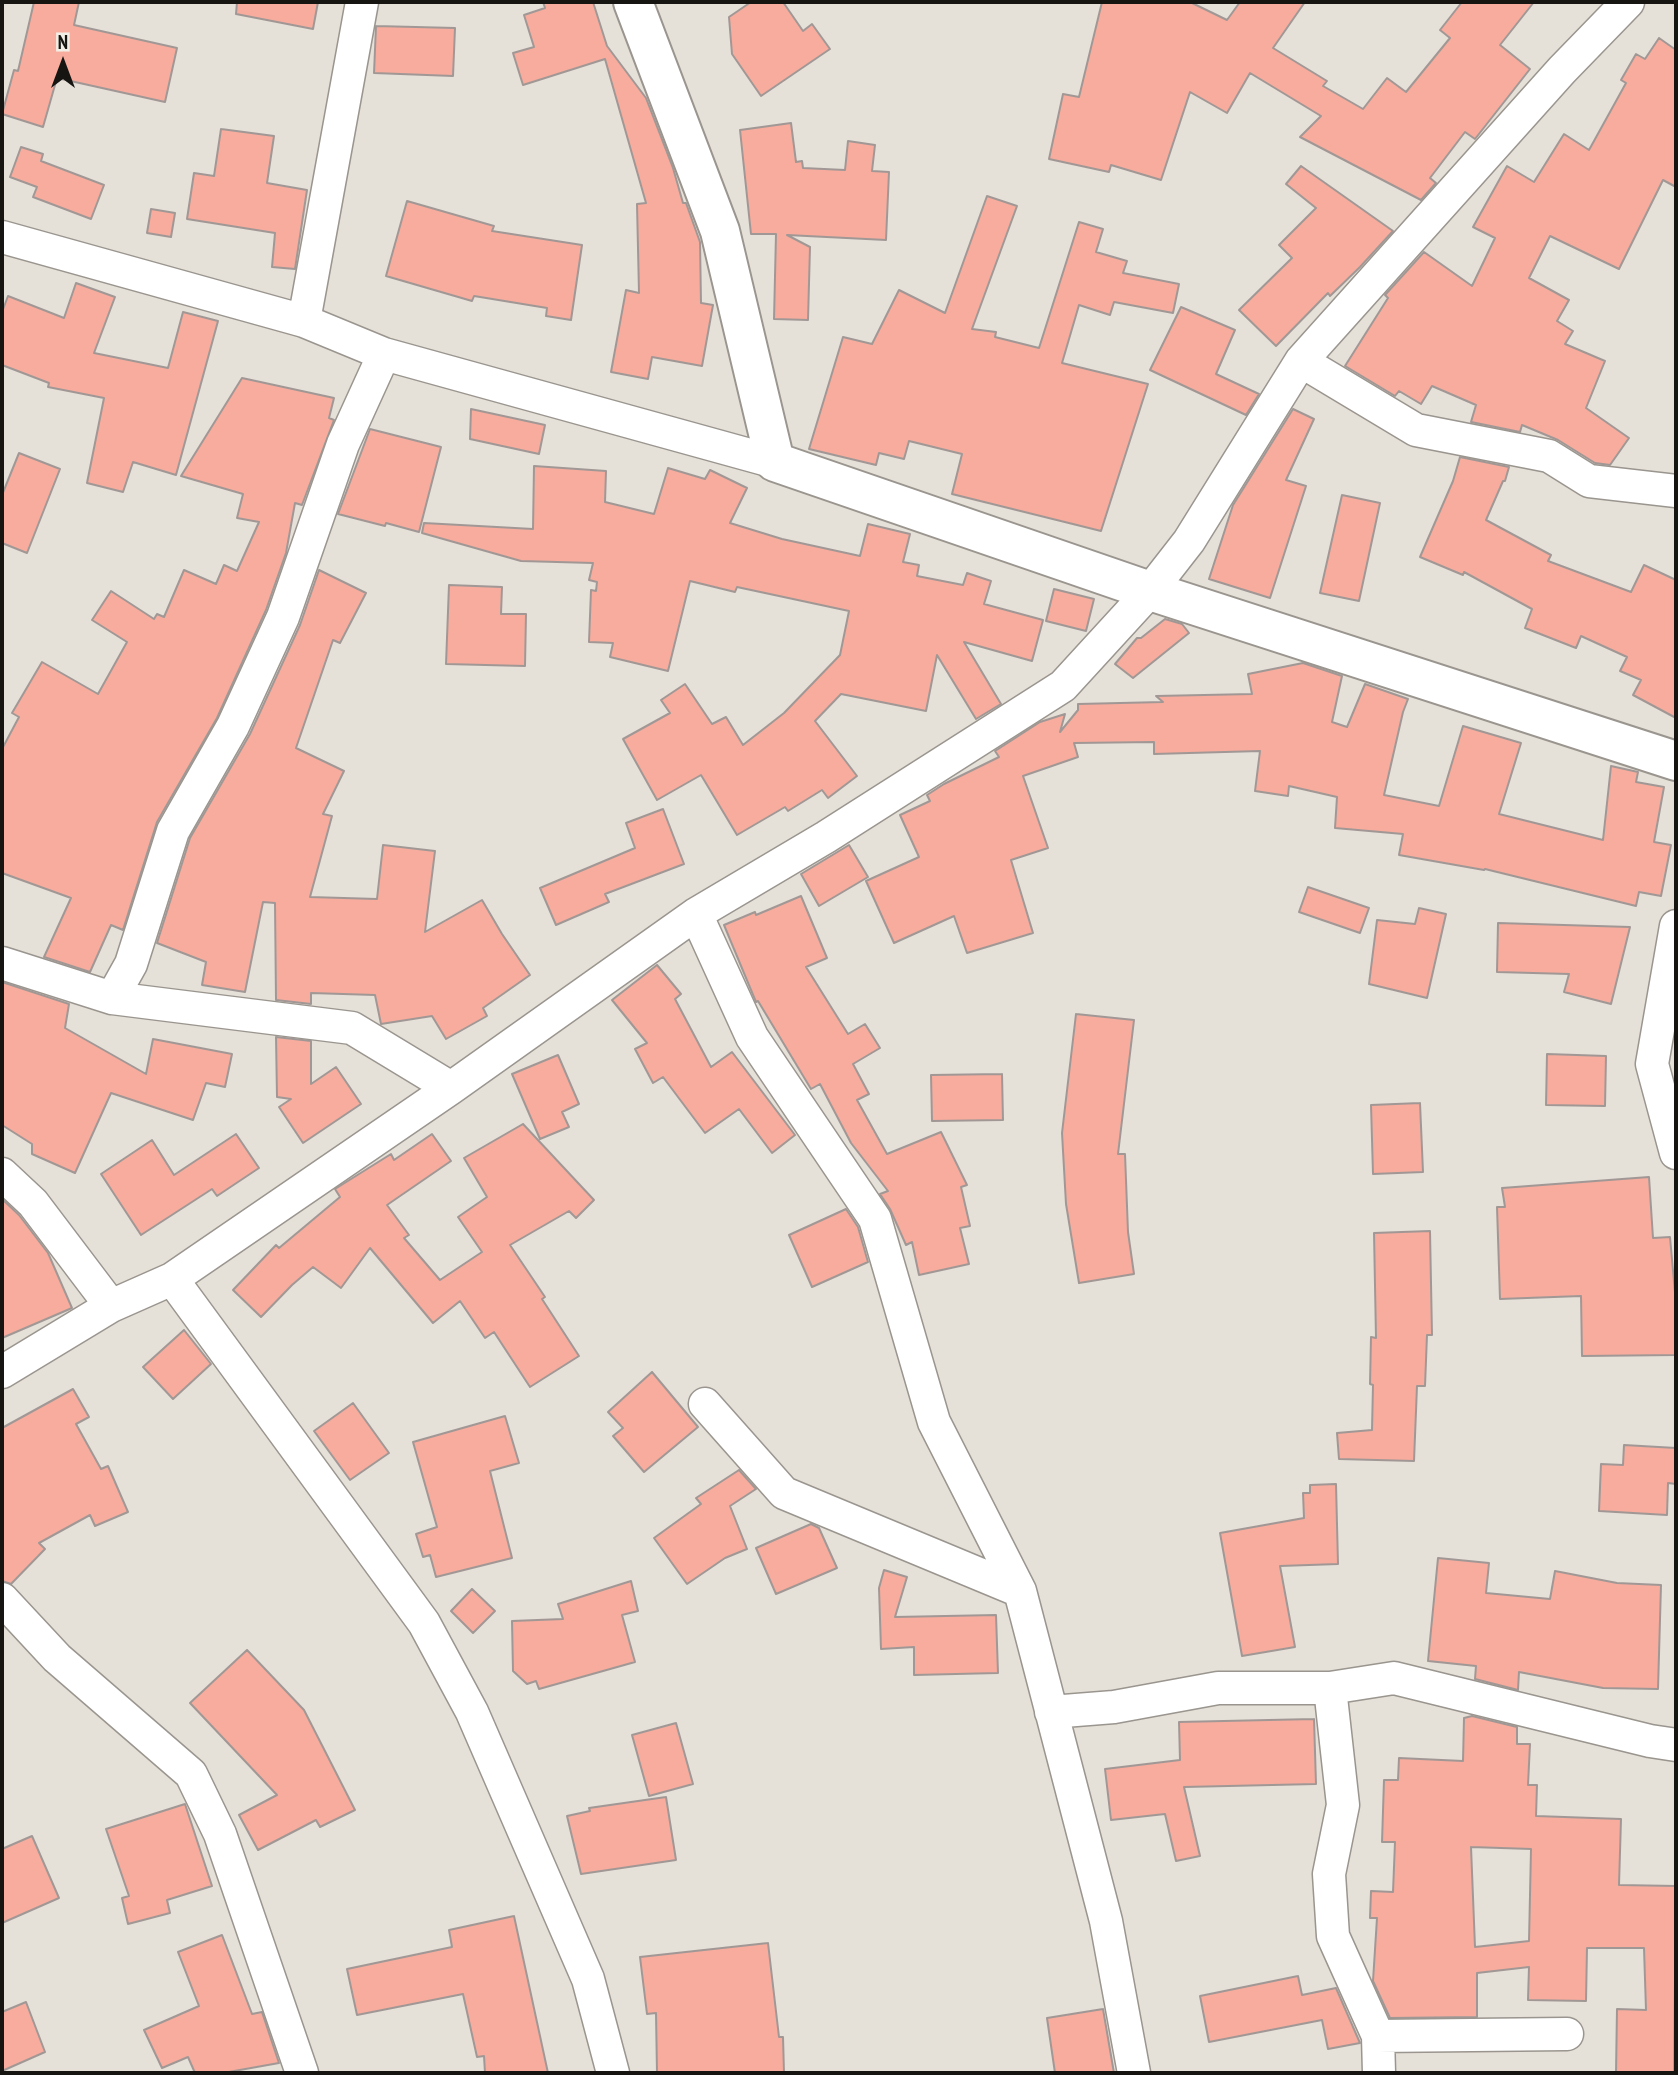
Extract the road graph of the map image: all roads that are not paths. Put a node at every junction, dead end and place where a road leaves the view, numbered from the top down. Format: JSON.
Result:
{"nodes":[{"id":1,"x":362,"y":2,"type":"edge"},
{"id":2,"x":633,"y":2,"type":"edge"},
{"id":3,"x":1628,"y":2,"type":"edge"},
{"id":4,"x":2,"y":237,"type":"edge"},
{"id":5,"x":304,"y":321,"type":"junction"},
{"id":6,"x":384,"y":354,"type":"junction"},
{"id":7,"x":1301,"y":361,"type":"junction"},
{"id":8,"x":775,"y":462,"type":"junction"},
{"id":9,"x":1676,"y":491,"type":"edge"},
{"id":10,"x":1150,"y":591,"type":"junction"},
{"id":11,"x":1676,"y":761,"type":"edge"},
{"id":12,"x":696,"y":914,"type":"junction"},
{"id":13,"x":1676,"y":926,"type":"edge"},
{"id":14,"x":2,"y":962,"type":"edge"},
{"id":15,"x":112,"y":998,"type":"junction"},
{"id":16,"x":451,"y":1088,"type":"junction"},
{"id":17,"x":1676,"y":1153,"type":"edge"},
{"id":18,"x":2,"y":1174,"type":"edge"},
{"id":19,"x":172,"y":1279,"type":"junction"},
{"id":20,"x":111,"y":1306,"type":"junction"},
{"id":21,"x":2,"y":1372,"type":"edge"},
{"id":22,"x":705,"y":1404,"type":"dead end"},
{"id":23,"x":1020,"y":1591,"type":"junction"},
{"id":24,"x":2,"y":1599,"type":"edge"},
{"id":25,"x":1330,"y":1688,"type":"junction"},
{"id":26,"x":1051,"y":1712,"type":"junction"},
{"id":27,"x":1676,"y":1745,"type":"edge"},
{"id":28,"x":1567,"y":2034,"type":"dead end"},
{"id":29,"x":1378,"y":2036,"type":"junction"},
{"id":30,"x":302,"y":2073,"type":"edge"},
{"id":31,"x":613,"y":2073,"type":"edge"},
{"id":32,"x":1134,"y":2073,"type":"edge"},
{"id":33,"x":1379,"y":2073,"type":"edge"}],
"edges":[{"from":1,"to":5,"type":"street"},
{"from":2,"to":8,"type":"street"},
{"from":3,"to":7,"type":"street"},
{"from":4,"to":5,"type":"street"},
{"from":5,"to":6,"type":"street"},
{"from":6,"to":8,"type":"street"},
{"from":6,"to":15,"type":"street"},
{"from":7,"to":9,"type":"street"},
{"from":7,"to":10,"type":"street"},
{"from":8,"to":10,"type":"street"},
{"from":10,"to":11,"type":"street"},
{"from":10,"to":12,"type":"street"},
{"from":12,"to":16,"type":"street"},
{"from":12,"to":23,"type":"street"},
{"from":13,"to":17,"type":"street"},
{"from":14,"to":15,"type":"street"},
{"from":15,"to":16,"type":"street"},
{"from":16,"to":19,"type":"street"},
{"from":18,"to":20,"type":"street"},
{"from":19,"to":20,"type":"street"},
{"from":19,"to":31,"type":"street"},
{"from":20,"to":21,"type":"street"},
{"from":22,"to":23,"type":"street"},
{"from":23,"to":26,"type":"street"},
{"from":24,"to":30,"type":"street"},
{"from":25,"to":26,"type":"street"},
{"from":25,"to":27,"type":"street"},
{"from":25,"to":29,"type":"street"},
{"from":26,"to":32,"type":"street"},
{"from":28,"to":29,"type":"street"},
{"from":29,"to":33,"type":"street"}]}
